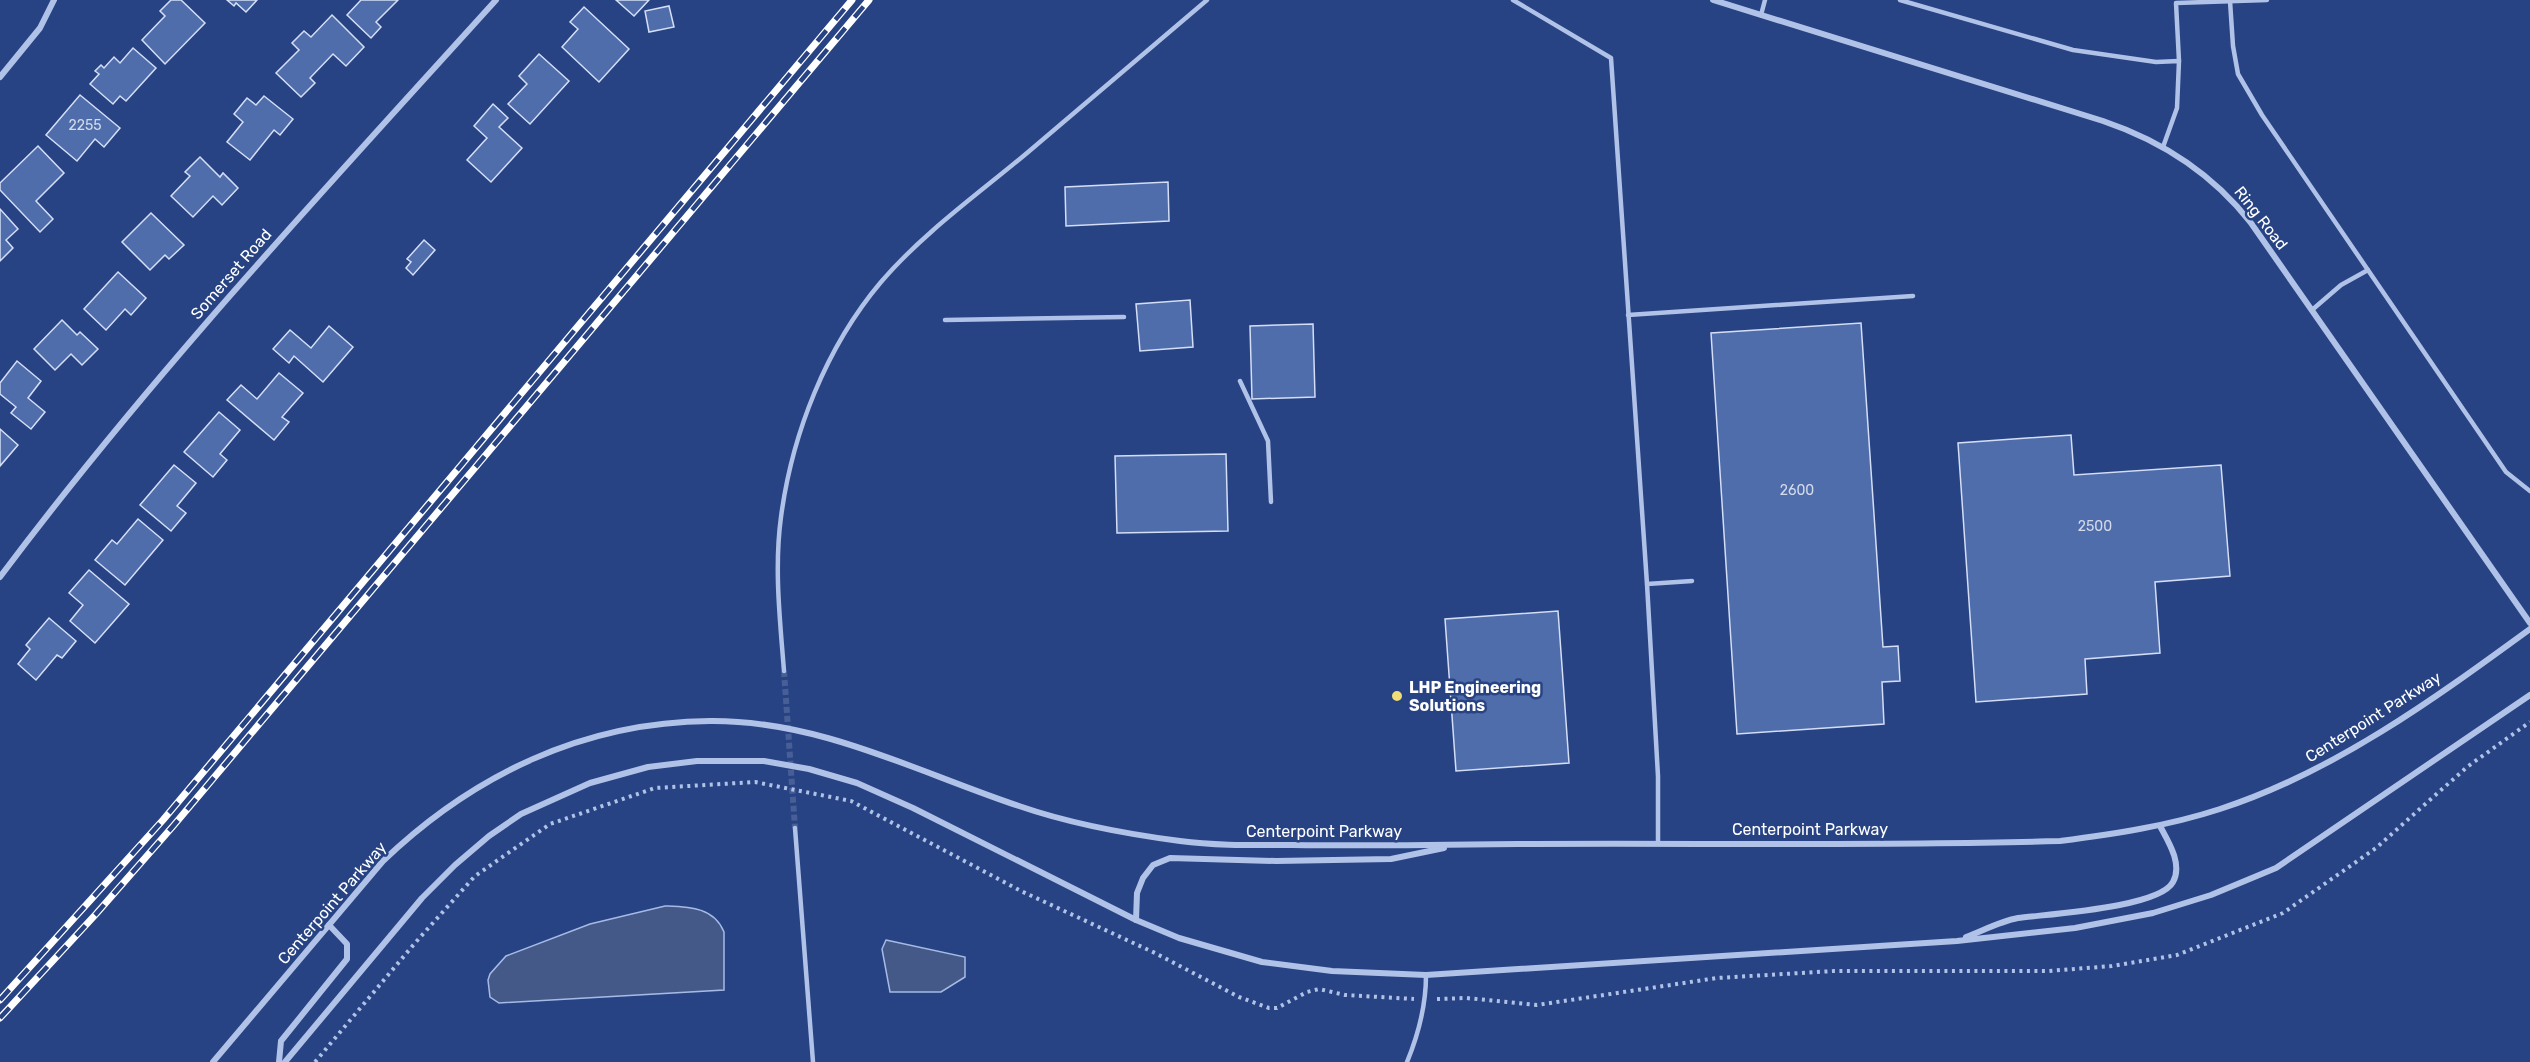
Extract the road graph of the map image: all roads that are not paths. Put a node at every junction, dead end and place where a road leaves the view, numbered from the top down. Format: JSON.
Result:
{"nodes":[{"id":1,"x":54,"y":0,"type":"edge"},
{"id":2,"x":496,"y":0,"type":"edge"},
{"id":3,"x":1207,"y":0,"type":"edge"},
{"id":4,"x":1513,"y":0,"type":"edge"},
{"id":5,"x":1713,"y":0,"type":"edge"},
{"id":6,"x":1765,"y":0,"type":"edge"},
{"id":7,"x":1900,"y":0,"type":"edge"},
{"id":8,"x":2267,"y":0,"type":"edge"},
{"id":9,"x":2230,"y":1,"type":"edge"},
{"id":10,"x":2176,"y":2,"type":"edge"},
{"id":11,"x":1761,"y":15,"type":"junction"},
{"id":12,"x":2179,"y":61,"type":"junction"},
{"id":13,"x":0,"y":77,"type":"edge"},
{"id":14,"x":2163,"y":147,"type":"junction"},
{"id":15,"x":2368,"y":270,"type":"junction"},
{"id":16,"x":1913,"y":296,"type":"dead end"},
{"id":17,"x":2312,"y":310,"type":"junction"},
{"id":18,"x":1628,"y":315,"type":"junction"},
{"id":19,"x":1124,"y":317,"type":"dead end"},
{"id":20,"x":945,"y":320,"type":"dead end"},
{"id":21,"x":1240,"y":381,"type":"dead end"},
{"id":22,"x":2530,"y":491,"type":"edge"},
{"id":23,"x":1271,"y":502,"type":"dead end"},
{"id":24,"x":0,"y":578,"type":"edge"},
{"id":25,"x":1692,"y":582,"type":"dead end"},
{"id":26,"x":1647,"y":584,"type":"junction"},
{"id":27,"x":2530,"y":623,"type":"edge"},
{"id":28,"x":2530,"y":629,"type":"edge"},
{"id":29,"x":784,"y":671,"type":"tunnel mouth"},
{"id":30,"x":2530,"y":695,"type":"edge"},
{"id":31,"x":2160,"y":826,"type":"junction"},
{"id":32,"x":795,"y":828,"type":"tunnel mouth"},
{"id":33,"x":1658,"y":843,"type":"junction"},
{"id":34,"x":1460,"y":844,"type":"junction"},
{"id":35,"x":1136,"y":920,"type":"junction"},
{"id":36,"x":329,"y":925,"type":"junction"},
{"id":37,"x":1957,"y":941,"type":"junction"},
{"id":38,"x":1426,"y":975,"type":"junction"},
{"id":39,"x":213,"y":1062,"type":"edge"},
{"id":40,"x":279,"y":1062,"type":"edge"},
{"id":41,"x":285,"y":1062,"type":"edge"},
{"id":42,"x":813,"y":1062,"type":"edge"},
{"id":43,"x":1407,"y":1062,"type":"edge"}],
"edges":[{"from":1,"to":13,"type":"street"},
{"from":2,"to":24,"type":"street","name":"Somerset Road"},
{"from":3,"to":29,"type":"lane"},
{"from":4,"to":18,"type":"lane"},
{"from":5,"to":11,"type":"street","name":"Ring Road"},
{"from":6,"to":11,"type":"lane"},
{"from":7,"to":12,"type":"lane"},
{"from":8,"to":9,"type":"lane"},
{"from":9,"to":10,"type":"lane"},
{"from":9,"to":15,"type":"lane"},
{"from":10,"to":12,"type":"lane"},
{"from":11,"to":14,"type":"street","name":"Ring Road"},
{"from":12,"to":14,"type":"lane"},
{"from":14,"to":17,"type":"street","name":"Ring Road"},
{"from":15,"to":17,"type":"lane"},
{"from":15,"to":22,"type":"lane"},
{"from":16,"to":18,"type":"lane"},
{"from":17,"to":27,"type":"street","name":"Ring Road"},
{"from":18,"to":26,"type":"lane"},
{"from":19,"to":20,"type":"lane"},
{"from":21,"to":23,"type":"lane"},
{"from":25,"to":26,"type":"lane"},
{"from":26,"to":33,"type":"lane"},
{"from":28,"to":31,"type":"street","name":"Centerpoint Parkway"},
{"from":30,"to":37,"type":"street"},
{"from":31,"to":33,"type":"street","name":"Centerpoint Parkway"},
{"from":31,"to":37,"type":"street"},
{"from":32,"to":42,"type":"lane"},
{"from":33,"to":34,"type":"street","name":"Centerpoint Parkway"},
{"from":34,"to":35,"type":"street"},
{"from":34,"to":36,"type":"street","name":"Centerpoint Parkway"},
{"from":35,"to":38,"type":"street"},
{"from":35,"to":41,"type":"street"},
{"from":36,"to":39,"type":"street","name":"Centerpoint Parkway"},
{"from":36,"to":40,"type":"street"},
{"from":37,"to":38,"type":"street"},
{"from":38,"to":43,"type":"lane"}]}
